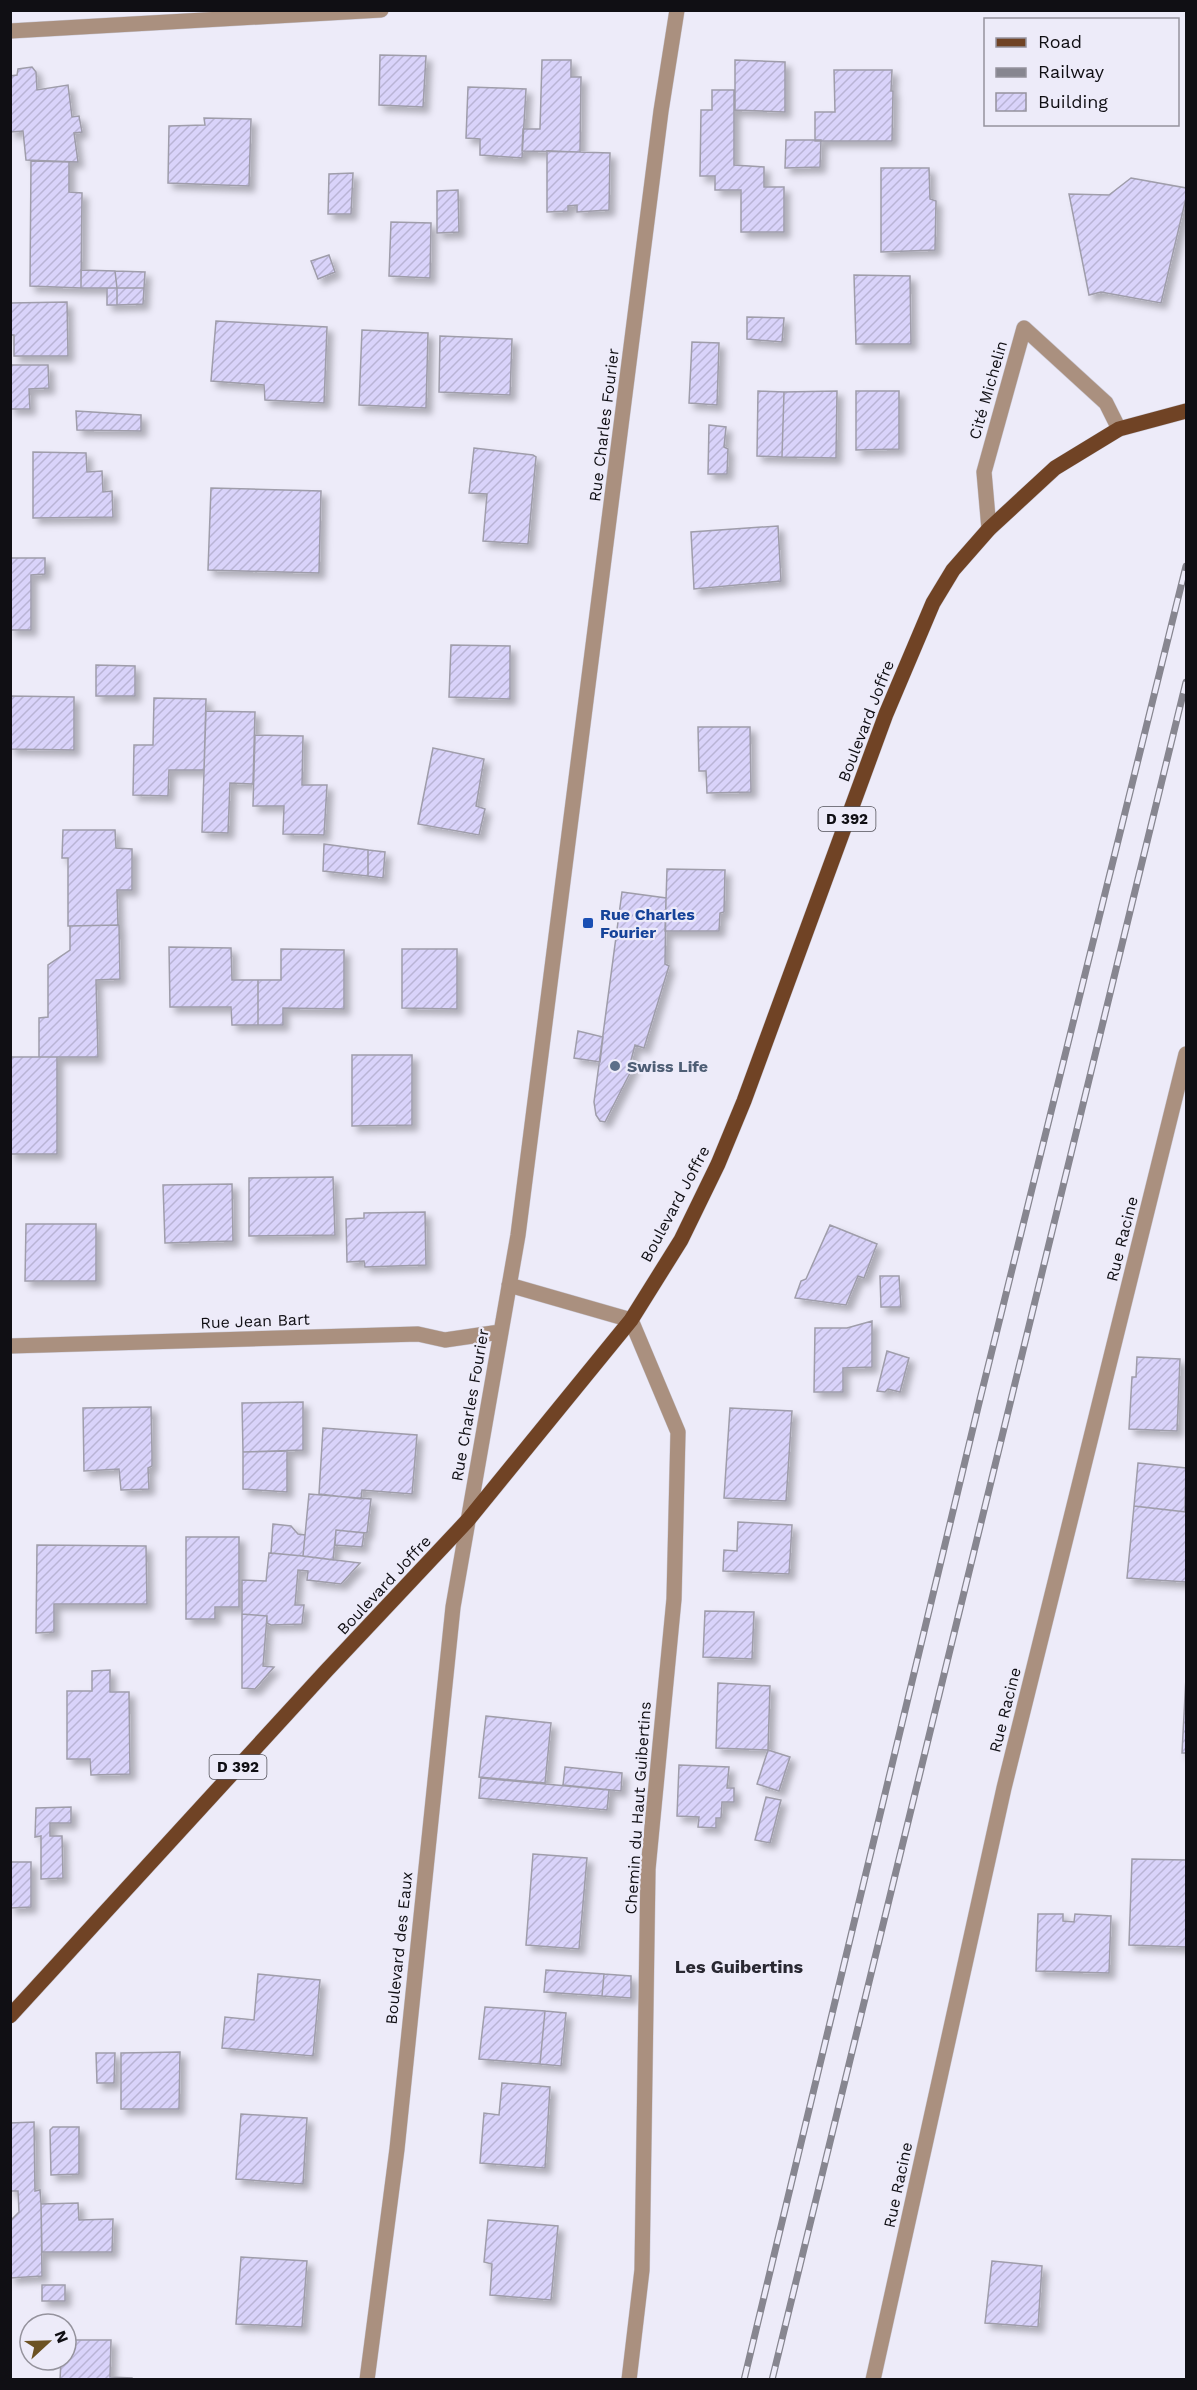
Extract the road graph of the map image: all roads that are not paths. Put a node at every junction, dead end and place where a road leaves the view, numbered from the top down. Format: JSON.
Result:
{"nodes":[{"id":1,"x":381,"y":10,"type":"edge"},
{"id":2,"x":676,"y":10,"type":"edge"},
{"id":3,"x":10,"y":31,"type":"edge"},
{"id":4,"x":1186,"y":411,"type":"edge"},
{"id":5,"x":1119,"y":429,"type":"junction"},
{"id":6,"x":989,"y":529,"type":"junction"},
{"id":7,"x":1186,"y":1054,"type":"edge"},
{"id":8,"x":509,"y":1285,"type":"junction"},
{"id":9,"x":631,"y":1320,"type":"junction"},
{"id":10,"x":500,"y":1332,"type":"junction"},
{"id":11,"x":10,"y":1346,"type":"edge"},
{"id":12,"x":468,"y":1520,"type":"junction"},
{"id":13,"x":10,"y":2016,"type":"edge"},
{"id":14,"x":367,"y":2379,"type":"edge"},
{"id":15,"x":629,"y":2379,"type":"edge"},
{"id":16,"x":873,"y":2379,"type":"edge"}],
"edges":[{"from":1,"to":3,"type":"street"},
{"from":2,"to":8,"type":"street","name":"Rue Charles Fourier"},
{"from":4,"to":5,"type":"main road","name":"Boulevard Joffre","number":"D 392"},
{"from":5,"to":6,"type":"main road","name":"Boulevard Joffre","number":"D 392"},
{"from":5,"to":6,"type":"street","name":"Cité Michelin"},
{"from":6,"to":9,"type":"main road","name":"Boulevard Joffre","number":"D 392"},
{"from":7,"to":16,"type":"street","name":"Rue Racine"},
{"from":8,"to":9,"type":"street"},
{"from":8,"to":10,"type":"street","name":"Rue Charles Fourier"},
{"from":9,"to":12,"type":"main road","name":"Boulevard Joffre","number":"D 392"},
{"from":9,"to":15,"type":"street","name":"Chemin du Haut Guibertins"},
{"from":10,"to":11,"type":"street","name":"Rue Jean Bart"},
{"from":10,"to":12,"type":"street","name":"Rue Charles Fourier"},
{"from":12,"to":13,"type":"main road","name":"Boulevard Joffre","number":"D 392"},
{"from":12,"to":14,"type":"street","name":"Boulevard des Eaux"}]}
